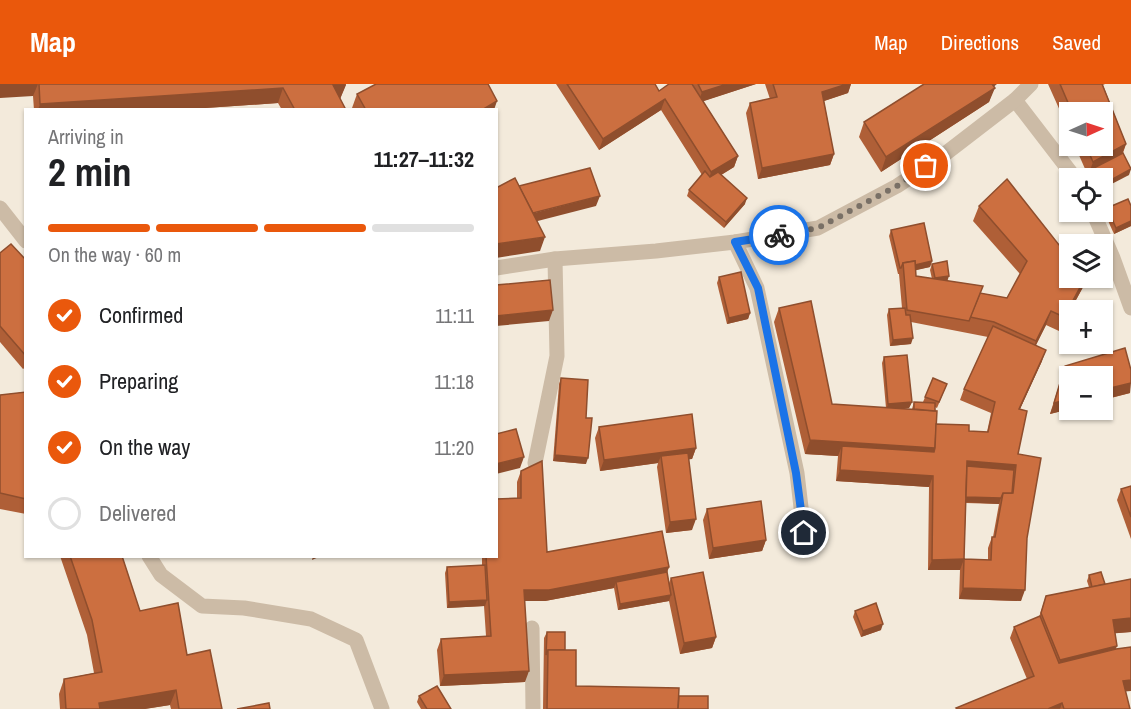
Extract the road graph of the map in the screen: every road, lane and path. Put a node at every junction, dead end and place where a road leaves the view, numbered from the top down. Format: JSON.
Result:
{"nodes":[{"id":1,"x":1031,"y":84,"type":"edge"},
{"id":2,"x":1015,"y":100,"type":"junction"},
{"id":3,"x":1067,"y":168,"type":"edge"},
{"id":4,"x":0,"y":208,"type":"edge"},
{"id":5,"x":1097,"y":222,"type":"edge"},
{"id":6,"x":24,"y":238,"type":"edge"},
{"id":7,"x":735,"y":242,"type":"junction"},
{"id":8,"x":555,"y":259,"type":"junction"},
{"id":9,"x":498,"y":268,"type":"edge"},
{"id":10,"x":1131,"y":308,"type":"edge"},
{"id":11,"x":535,"y":463,"type":"edge"},
{"id":12,"x":804,"y":533,"type":"dead end"},
{"id":13,"x":150,"y":558,"type":"edge"},
{"id":14,"x":161,"y":558,"type":"edge"},
{"id":15,"x":161,"y":574,"type":"junction"},
{"id":16,"x":532,"y":628,"type":"dead end"},
{"id":17,"x":382,"y":709,"type":"edge"},
{"id":18,"x":533,"y":709,"type":"edge"}],
"edges":[{"from":1,"to":2,"type":"street"},
{"from":2,"to":3,"type":"street"},
{"from":2,"to":7,"type":"street"},
{"from":4,"to":6,"type":"street"},
{"from":5,"to":10,"type":"street"},
{"from":7,"to":8,"type":"street"},
{"from":7,"to":12,"type":"street"},
{"from":8,"to":9,"type":"street"},
{"from":8,"to":11,"type":"street"},
{"from":13,"to":15,"type":"street"},
{"from":14,"to":15,"type":"street"},
{"from":15,"to":17,"type":"street"},
{"from":16,"to":18,"type":"street"}]}
